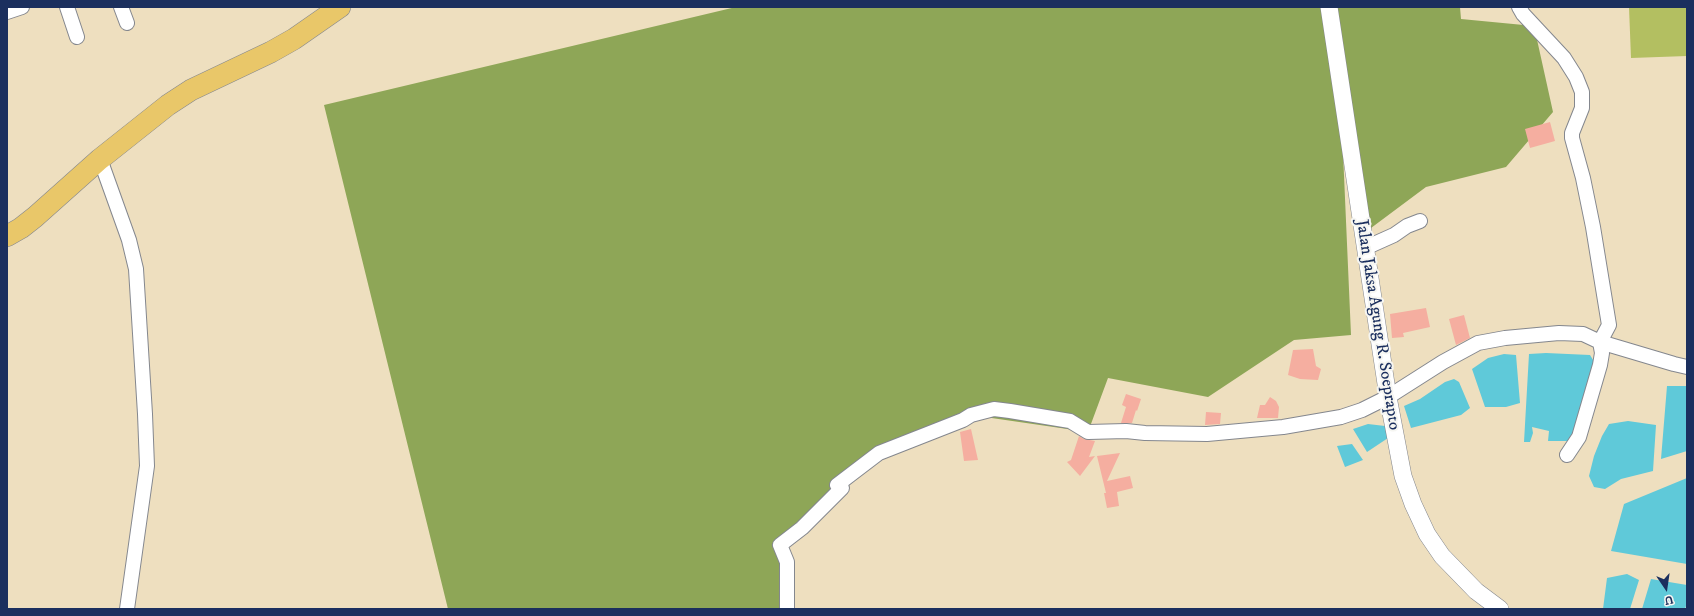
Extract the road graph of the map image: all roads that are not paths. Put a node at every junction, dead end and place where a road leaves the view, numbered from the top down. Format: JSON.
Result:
{"nodes":[{"id":1,"x":22,"y":7,"type":"edge"},
{"id":2,"x":67,"y":7,"type":"edge"},
{"id":3,"x":121,"y":7,"type":"edge"},
{"id":4,"x":340,"y":7,"type":"edge"},
{"id":5,"x":1329,"y":7,"type":"edge"},
{"id":6,"x":1519,"y":7,"type":"edge"},
{"id":7,"x":7,"y":11,"type":"edge"},
{"id":8,"x":127,"y":23,"type":"dead end"},
{"id":9,"x":77,"y":37,"type":"dead end"},
{"id":10,"x":100,"y":159,"type":"junction"},
{"id":11,"x":1420,"y":221,"type":"dead end"},
{"id":12,"x":7,"y":236,"type":"edge"},
{"id":13,"x":1365,"y":248,"type":"junction"},
{"id":14,"x":1600,"y":342,"type":"junction"},
{"id":15,"x":1687,"y":366,"type":"edge"},
{"id":16,"x":1388,"y":397,"type":"junction"},
{"id":17,"x":1567,"y":455,"type":"dead end"},
{"id":18,"x":127,"y":609,"type":"edge"},
{"id":19,"x":787,"y":609,"type":"edge"},
{"id":20,"x":1500,"y":609,"type":"edge"}],
"edges":[{"from":1,"to":7,"type":"street"},
{"from":2,"to":9,"type":"street"},
{"from":3,"to":8,"type":"street"},
{"from":4,"to":10,"type":"main road"},
{"from":5,"to":13,"type":"street","name":"Jalan Jaksa Agung R. Soeprapto"},
{"from":6,"to":14,"type":"street"},
{"from":10,"to":12,"type":"main road"},
{"from":10,"to":18,"type":"street"},
{"from":11,"to":13,"type":"street"},
{"from":13,"to":16,"type":"street","name":"Jalan Jaksa Agung R. Soeprapto"},
{"from":14,"to":15,"type":"street"},
{"from":14,"to":16,"type":"street"},
{"from":14,"to":17,"type":"street"},
{"from":16,"to":19,"type":"street"},
{"from":16,"to":20,"type":"street","name":"Jalan Jaksa Agung R. Soeprapto"}]}
